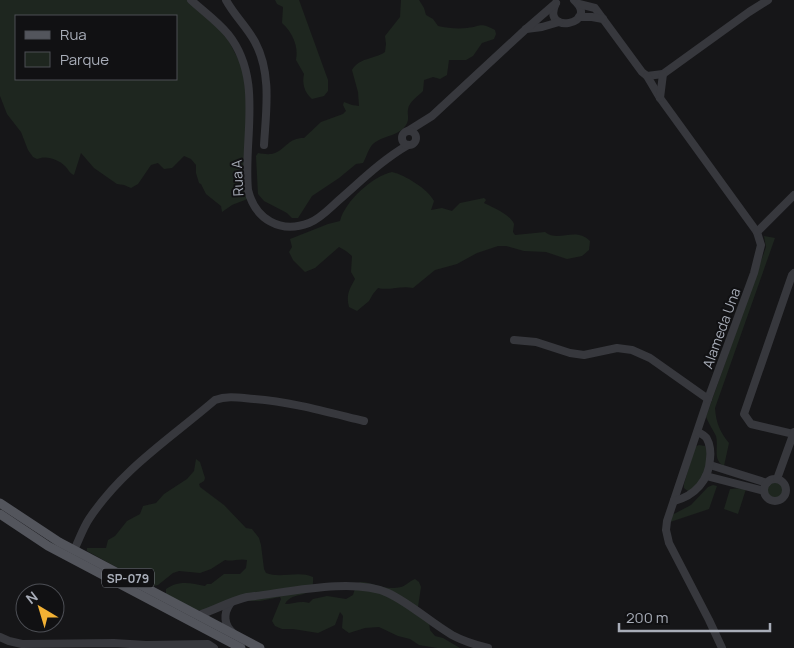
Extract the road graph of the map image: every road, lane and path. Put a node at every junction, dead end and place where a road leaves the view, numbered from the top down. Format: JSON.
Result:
{"nodes":[{"id":1,"x":191,"y":0,"type":"edge"},
{"id":2,"x":226,"y":0,"type":"edge"},
{"id":3,"x":756,"y":0,"type":"edge"},
{"id":4,"x":768,"y":0,"type":"edge"},
{"id":5,"x":558,"y":2,"type":"edge"},
{"id":6,"x":576,"y":2,"type":"edge"},
{"id":7,"x":749,"y":12,"type":"junction"},
{"id":8,"x":579,"y":17,"type":"junction"},
{"id":9,"x":603,"y":19,"type":"junction"},
{"id":10,"x":560,"y":22,"type":"junction"},
{"id":11,"x":526,"y":29,"type":"junction"},
{"id":12,"x":663,"y":74,"type":"junction"},
{"id":13,"x":646,"y":76,"type":"junction"},
{"id":14,"x":660,"y":98,"type":"junction"},
{"id":15,"x":432,"y":116,"type":"junction"},
{"id":16,"x":405,"y":134,"type":"junction"},
{"id":17,"x":416,"y":138,"type":"junction"},
{"id":18,"x":264,"y":145,"type":"dead end"},
{"id":19,"x":408,"y":145,"type":"junction"},
{"id":20,"x":390,"y":155,"type":"junction"},
{"id":21,"x":794,"y":195,"type":"edge"},
{"id":22,"x":757,"y":232,"type":"junction"},
{"id":23,"x":794,"y":273,"type":"edge"},
{"id":24,"x":514,"y":340,"type":"dead end"},
{"id":25,"x":708,"y":400,"type":"junction"},
{"id":26,"x":364,"y":421,"type":"dead end"},
{"id":27,"x":698,"y":432,"type":"junction"},
{"id":28,"x":794,"y":433,"type":"edge"},
{"id":29,"x":710,"y":465,"type":"junction"},
{"id":30,"x":724,"y":469,"type":"junction"},
{"id":31,"x":741,"y":475,"type":"junction"},
{"id":32,"x":706,"y":476,"type":"junction"},
{"id":33,"x":719,"y":479,"type":"junction"},
{"id":34,"x":777,"y":479,"type":"junction"},
{"id":35,"x":738,"y":484,"type":"junction"},
{"id":36,"x":765,"y":487,"type":"junction"},
{"id":37,"x":790,"y":493,"type":"edge"},
{"id":38,"x":674,"y":501,"type":"junction"},
{"id":39,"x":0,"y":503,"type":"edge"},
{"id":40,"x":0,"y":514,"type":"edge"},
{"id":41,"x":74,"y":550,"type":"junction"},
{"id":42,"x":231,"y":602,"type":"junction"},
{"id":43,"x":199,"y":615,"type":"junction"},
{"id":44,"x":214,"y":633,"type":"junction"},
{"id":45,"x":236,"y":635,"type":"junction"},
{"id":46,"x":0,"y":637,"type":"edge"},
{"id":47,"x":114,"y":645,"type":"edge"},
{"id":48,"x":211,"y":646,"type":"edge"},
{"id":49,"x":242,"y":648,"type":"edge"},
{"id":50,"x":260,"y":648,"type":"edge"},
{"id":51,"x":488,"y":648,"type":"edge"},
{"id":52,"x":722,"y":648,"type":"edge"}],
"edges":[{"from":1,"to":20,"type":"street","name":"Rua A"},
{"from":2,"to":18,"type":"street"},
{"from":3,"to":7,"type":"street"},
{"from":4,"to":7,"type":"street"},
{"from":5,"to":10,"type":"street"},
{"from":5,"to":11,"type":"street","name":"Rua A"},
{"from":6,"to":8,"type":"street"},
{"from":6,"to":9,"type":"street"},
{"from":7,"to":12,"type":"street"},
{"from":8,"to":9,"type":"street"},
{"from":8,"to":10,"type":"street"},
{"from":9,"to":13,"type":"street"},
{"from":10,"to":11,"type":"street"},
{"from":11,"to":15,"type":"street","name":"Rua A"},
{"from":12,"to":13,"type":"street"},
{"from":12,"to":14,"type":"street"},
{"from":13,"to":14,"type":"street"},
{"from":14,"to":22,"type":"street"},
{"from":15,"to":16,"type":"street","name":"Rua A"},
{"from":15,"to":17,"type":"street","name":"Rua A"},
{"from":16,"to":17,"type":"street"},
{"from":16,"to":19,"type":"street"},
{"from":16,"to":20,"type":"street","name":"Rua A"},
{"from":17,"to":19,"type":"street","name":"Rua A"},
{"from":19,"to":20,"type":"street","name":"Rua A"},
{"from":21,"to":22,"type":"street"},
{"from":22,"to":25,"type":"street","name":"Alameda Una"},
{"from":23,"to":28,"type":"street"},
{"from":24,"to":25,"type":"street"},
{"from":25,"to":27,"type":"street","name":"Alameda Una"},
{"from":26,"to":41,"type":"street"},
{"from":27,"to":29,"type":"street"},
{"from":27,"to":38,"type":"street","name":"Alameda Una"},
{"from":28,"to":34,"type":"street"},
{"from":29,"to":30,"type":"street"},
{"from":29,"to":32,"type":"street"},
{"from":30,"to":31,"type":"street"},
{"from":30,"to":33,"type":"street"},
{"from":31,"to":35,"type":"street"},
{"from":31,"to":36,"type":"street"},
{"from":32,"to":33,"type":"street"},
{"from":32,"to":38,"type":"street"},
{"from":33,"to":35,"type":"street"},
{"from":34,"to":36,"type":"street"},
{"from":34,"to":37,"type":"street"},
{"from":35,"to":36,"type":"street"},
{"from":36,"to":37,"type":"street"},
{"from":38,"to":52,"type":"street","name":"Alameda Una"},
{"from":39,"to":41,"type":"main road","number":"SP-079"},
{"from":40,"to":44,"type":"main road","number":"SP-079"},
{"from":41,"to":43,"type":"main road","number":"SP-079"},
{"from":42,"to":43,"type":"street"},
{"from":42,"to":45,"type":"street"},
{"from":42,"to":51,"type":"street"},
{"from":43,"to":45,"type":"main road","number":"SP-079"},
{"from":44,"to":48,"type":"street"},
{"from":44,"to":49,"type":"main road","number":"SP-079"},
{"from":45,"to":50,"type":"main road","number":"SP-079"},
{"from":46,"to":47,"type":"street"},
{"from":47,"to":48,"type":"street"}]}
